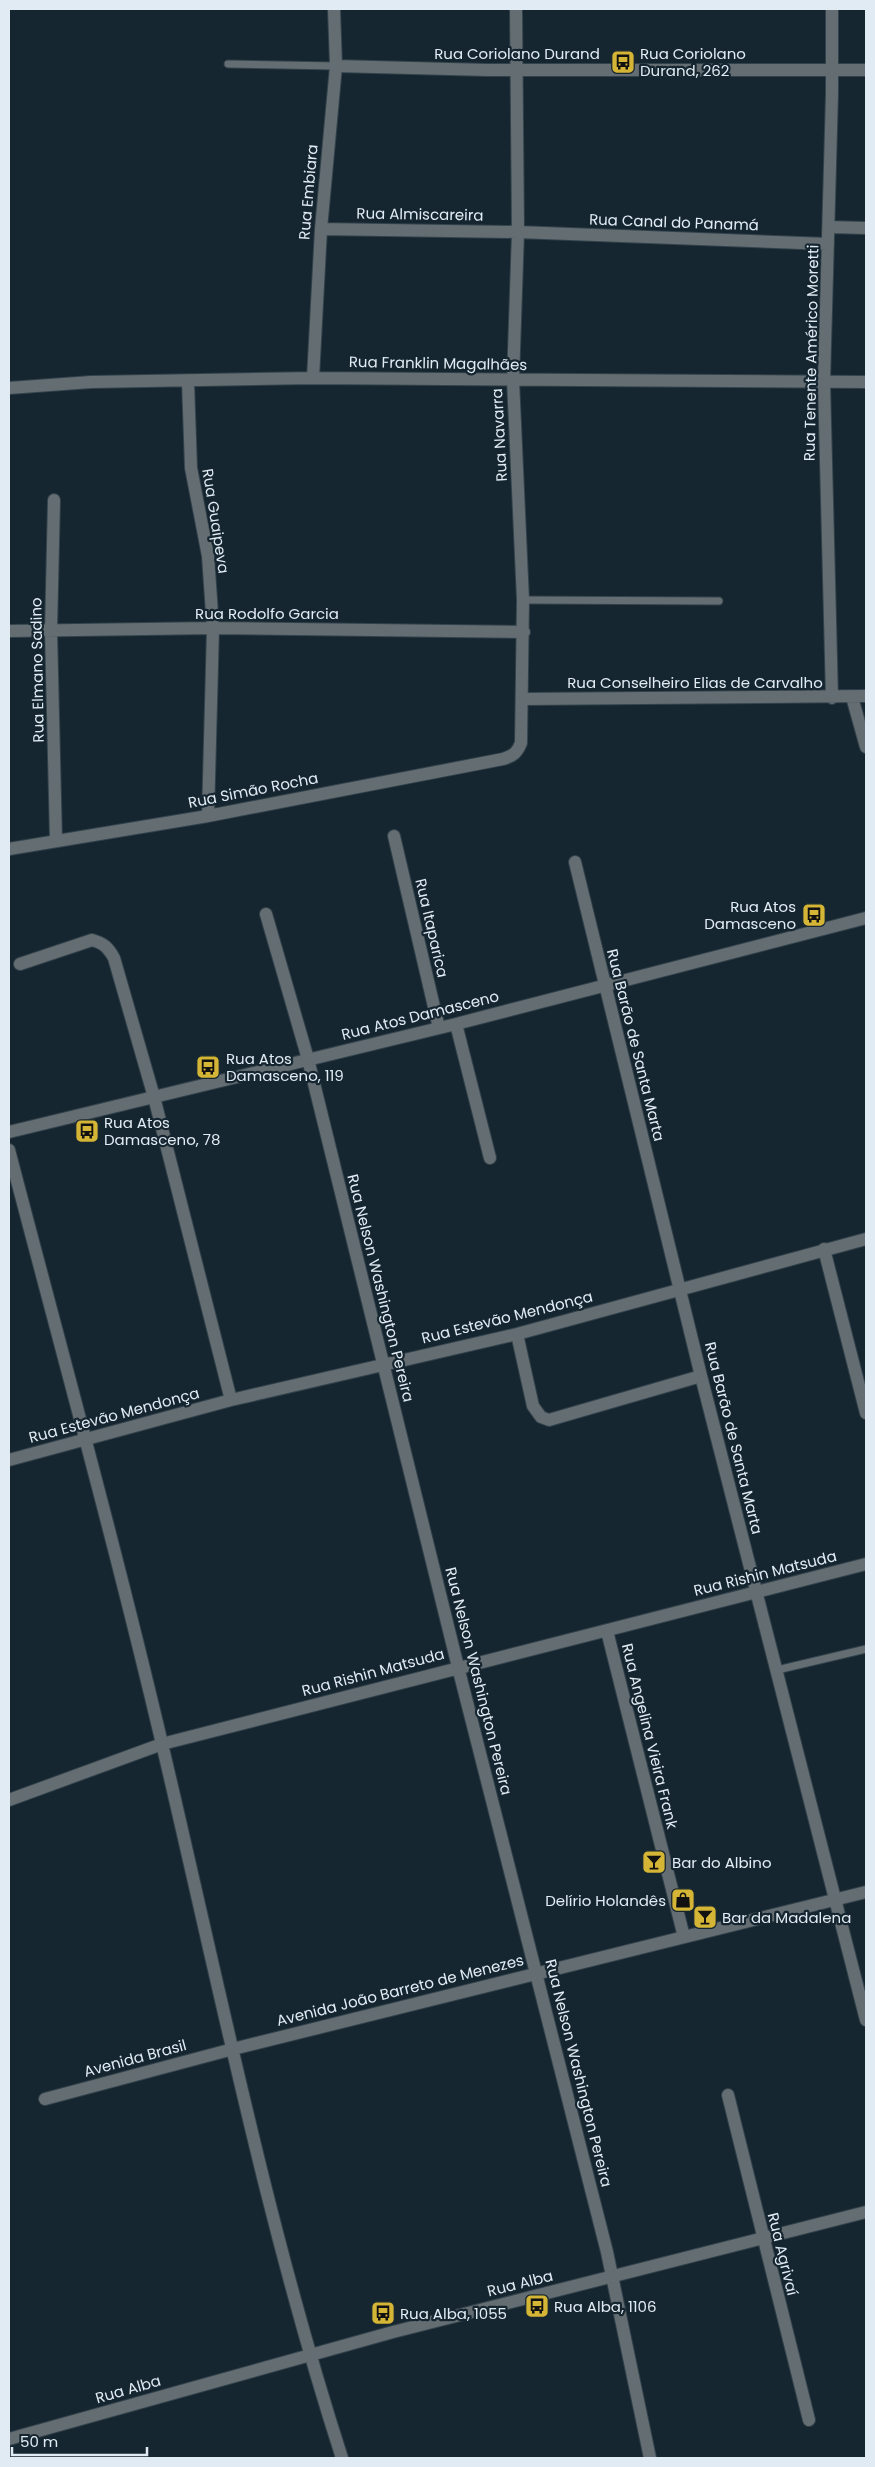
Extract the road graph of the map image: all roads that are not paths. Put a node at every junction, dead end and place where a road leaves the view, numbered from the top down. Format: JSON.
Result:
{"nodes":[{"id":1,"x":334,"y":9,"type":"edge"},
{"id":2,"x":516,"y":9,"type":"edge"},
{"id":3,"x":832,"y":9,"type":"edge"},
{"id":4,"x":228,"y":64,"type":"dead end"},
{"id":5,"x":336,"y":66,"type":"junction"},
{"id":6,"x":516,"y":70,"type":"junction"},
{"id":7,"x":832,"y":70,"type":"junction"},
{"id":8,"x":866,"y":70,"type":"edge"},
{"id":9,"x":829,"y":228,"type":"junction"},
{"id":10,"x":866,"y":228,"type":"edge"},
{"id":11,"x":321,"y":229,"type":"junction"},
{"id":12,"x":518,"y":232,"type":"junction"},
{"id":13,"x":828,"y":244,"type":"junction"},
{"id":14,"x":313,"y":378,"type":"junction"},
{"id":15,"x":513,"y":380,"type":"junction"},
{"id":16,"x":188,"y":382,"type":"junction"},
{"id":17,"x":824,"y":382,"type":"junction"},
{"id":18,"x":866,"y":382,"type":"edge"},
{"id":19,"x":9,"y":388,"type":"edge"},
{"id":20,"x":54,"y":500,"type":"dead end"},
{"id":21,"x":523,"y":600,"type":"junction"},
{"id":22,"x":719,"y":601,"type":"dead end"},
{"id":23,"x":212,"y":628,"type":"junction"},
{"id":24,"x":9,"y":631,"type":"edge"},
{"id":25,"x":51,"y":631,"type":"junction"},
{"id":26,"x":524,"y":632,"type":"junction"},
{"id":27,"x":866,"y":696,"type":"edge"},
{"id":28,"x":852,"y":697,"type":"junction"},
{"id":29,"x":832,"y":698,"type":"junction"},
{"id":30,"x":523,"y":700,"type":"junction"},
{"id":31,"x":866,"y":747,"type":"edge"},
{"id":32,"x":503,"y":759,"type":"joint"},
{"id":33,"x":208,"y":816,"type":"junction"},
{"id":34,"x":394,"y":836,"type":"dead end"},
{"id":35,"x":56,"y":840,"type":"junction"},
{"id":36,"x":9,"y":849,"type":"edge"},
{"id":37,"x":575,"y":862,"type":"dead end"},
{"id":38,"x":266,"y":914,"type":"dead end"},
{"id":39,"x":866,"y":918,"type":"edge"},
{"id":40,"x":20,"y":964,"type":"dead end"},
{"id":41,"x":604,"y":984,"type":"junction"},
{"id":42,"x":456,"y":1024,"type":"junction"},
{"id":43,"x":438,"y":1028,"type":"junction"},
{"id":44,"x":308,"y":1059,"type":"junction"},
{"id":45,"x":154,"y":1097,"type":"junction"},
{"id":46,"x":9,"y":1132,"type":"edge"},
{"id":47,"x":9,"y":1150,"type":"edge"},
{"id":48,"x":490,"y":1158,"type":"dead end"},
{"id":49,"x":866,"y":1239,"type":"edge"},
{"id":50,"x":824,"y":1249,"type":"junction"},
{"id":51,"x":681,"y":1289,"type":"junction"},
{"id":52,"x":518,"y":1334,"type":"junction"},
{"id":53,"x":383,"y":1364,"type":"junction"},
{"id":54,"x":701,"y":1376,"type":"junction"},
{"id":55,"x":231,"y":1400,"type":"junction"},
{"id":56,"x":866,"y":1413,"type":"edge"},
{"id":57,"x":85,"y":1441,"type":"junction"},
{"id":58,"x":9,"y":1460,"type":"edge"},
{"id":59,"x":866,"y":1564,"type":"edge"},
{"id":60,"x":756,"y":1592,"type":"junction"},
{"id":61,"x":607,"y":1631,"type":"junction"},
{"id":62,"x":866,"y":1649,"type":"edge"},
{"id":63,"x":458,"y":1667,"type":"junction"},
{"id":64,"x":777,"y":1670,"type":"junction"},
{"id":65,"x":162,"y":1744,"type":"junction"},
{"id":66,"x":9,"y":1800,"type":"edge"},
{"id":67,"x":866,"y":1892,"type":"edge"},
{"id":68,"x":835,"y":1900,"type":"junction"},
{"id":69,"x":684,"y":1938,"type":"junction"},
{"id":70,"x":536,"y":1973,"type":"junction"},
{"id":71,"x":861,"y":1981,"type":"edge"},
{"id":72,"x":866,"y":2020,"type":"edge"},
{"id":73,"x":233,"y":2049,"type":"junction"},
{"id":74,"x":728,"y":2095,"type":"dead end"},
{"id":75,"x":45,"y":2099,"type":"dead end"},
{"id":76,"x":866,"y":2212,"type":"edge"},
{"id":77,"x":762,"y":2237,"type":"junction"},
{"id":78,"x":613,"y":2276,"type":"junction"},
{"id":79,"x":308,"y":2354,"type":"junction"},
{"id":80,"x":809,"y":2420,"type":"dead end"},
{"id":81,"x":9,"y":2439,"type":"edge"},
{"id":82,"x":342,"y":2458,"type":"edge"},
{"id":83,"x":650,"y":2458,"type":"edge"}],
"edges":[{"from":1,"to":5,"type":"street","name":"Rua Embiara"},
{"from":2,"to":6,"type":"street","name":"Rua Navarra"},
{"from":3,"to":7,"type":"street","name":"Rua Tenente Américo Moretti"},
{"from":4,"to":5,"type":"lane","name":"Rua Coriolano Durand"},
{"from":5,"to":6,"type":"street","name":"Rua Coriolano Durand"},
{"from":5,"to":11,"type":"street","name":"Rua Embiara"},
{"from":6,"to":7,"type":"street","name":"Rua Coriolano Durand"},
{"from":6,"to":12,"type":"street","name":"Rua Navarra"},
{"from":7,"to":8,"type":"street","name":"Rua Coriolano Durand"},
{"from":7,"to":9,"type":"street","name":"Rua Tenente Américo Moretti"},
{"from":9,"to":10,"type":"street"},
{"from":9,"to":13,"type":"street","name":"Rua Tenente Américo Moretti"},
{"from":11,"to":12,"type":"street","name":"Rua Almiscareira"},
{"from":11,"to":14,"type":"street","name":"Rua Embiara"},
{"from":12,"to":13,"type":"street","name":"Rua Canal do Panamá"},
{"from":12,"to":15,"type":"street","name":"Rua Navarra"},
{"from":13,"to":17,"type":"street","name":"Rua Tenente Américo Moretti"},
{"from":14,"to":15,"type":"street","name":"Rua Franklin Magalhães"},
{"from":14,"to":16,"type":"street","name":"Rua Franklin Magalhães"},
{"from":15,"to":17,"type":"street","name":"Rua Franklin Magalhães"},
{"from":15,"to":21,"type":"street","name":"Rua Navarra"},
{"from":16,"to":19,"type":"street","name":"Rua Franklin Magalhães"},
{"from":16,"to":23,"type":"street","name":"Rua Guaipeva"},
{"from":17,"to":18,"type":"street","name":"Rua Franklin Magalhães"},
{"from":17,"to":29,"type":"street","name":"Rua Tenente Américo Moretti"},
{"from":20,"to":25,"type":"street","name":"Rua Elmano Sadino"},
{"from":21,"to":22,"type":"lane"},
{"from":21,"to":26,"type":"street","name":"Rua Navarra"},
{"from":23,"to":25,"type":"street","name":"Rua Rodolfo Garcia"},
{"from":23,"to":26,"type":"street","name":"Rua Rodolfo Garcia"},
{"from":23,"to":33,"type":"street","name":"Rua Guaipeva"},
{"from":24,"to":25,"type":"street","name":"Rua Rodolfo Garcia"},
{"from":25,"to":35,"type":"street","name":"Rua Elmano Sadino"},
{"from":26,"to":30,"type":"street","name":"Rua Navarra"},
{"from":27,"to":28,"type":"street","name":"Rua Conselheiro Elias de Carvalho"},
{"from":28,"to":29,"type":"street","name":"Rua Conselheiro Elias de Carvalho"},
{"from":28,"to":31,"type":"street"},
{"from":29,"to":30,"type":"street","name":"Rua Conselheiro Elias de Carvalho"},
{"from":30,"to":32,"type":"street","name":"Rua Navarra"},
{"from":32,"to":33,"type":"street","name":"Rua Simão Rocha"},
{"from":33,"to":35,"type":"street","name":"Rua Simão Rocha"},
{"from":34,"to":43,"type":"street","name":"Rua Itaparica"},
{"from":35,"to":36,"type":"street","name":"Rua Simão Rocha"},
{"from":37,"to":41,"type":"street","name":"Rua Barão de Santa Marta"},
{"from":38,"to":44,"type":"street","name":"Rua Nelson Washington Pereira"},
{"from":39,"to":41,"type":"street","name":"Rua Atos Damasceno"},
{"from":40,"to":45,"type":"street"},
{"from":41,"to":42,"type":"street","name":"Rua Atos Damasceno"},
{"from":41,"to":51,"type":"street","name":"Rua Barão de Santa Marta"},
{"from":42,"to":43,"type":"street","name":"Rua Atos Damasceno"},
{"from":42,"to":48,"type":"street"},
{"from":43,"to":44,"type":"street","name":"Rua Atos Damasceno"},
{"from":44,"to":45,"type":"street","name":"Rua Atos Damasceno"},
{"from":44,"to":53,"type":"street","name":"Rua Nelson Washington Pereira"},
{"from":45,"to":46,"type":"street","name":"Rua Atos Damasceno"},
{"from":45,"to":55,"type":"street"},
{"from":47,"to":57,"type":"street"},
{"from":49,"to":50,"type":"street","name":"Rua Estevão Mendonça"},
{"from":50,"to":51,"type":"street","name":"Rua Estevão Mendonça"},
{"from":50,"to":56,"type":"street"},
{"from":51,"to":52,"type":"street","name":"Rua Estevão Mendonça"},
{"from":51,"to":54,"type":"street","name":"Rua Barão de Santa Marta"},
{"from":52,"to":53,"type":"street","name":"Rua Estevão Mendonça"},
{"from":52,"to":54,"type":"street"},
{"from":53,"to":55,"type":"street","name":"Rua Estevão Mendonça"},
{"from":53,"to":63,"type":"street","name":"Rua Nelson Washington Pereira"},
{"from":54,"to":60,"type":"street","name":"Rua Barão de Santa Marta"},
{"from":55,"to":57,"type":"street","name":"Rua Estevão Mendonça"},
{"from":57,"to":58,"type":"street","name":"Rua Estevão Mendonça"},
{"from":57,"to":65,"type":"street"},
{"from":59,"to":60,"type":"street","name":"Rua Rishin Matsuda"},
{"from":60,"to":61,"type":"street","name":"Rua Rishin Matsuda"},
{"from":60,"to":64,"type":"street","name":"Rua Barão de Santa Marta"},
{"from":61,"to":63,"type":"street","name":"Rua Rishin Matsuda"},
{"from":61,"to":69,"type":"street","name":"Rua Angelina Vieira Frank"},
{"from":62,"to":64,"type":"lane"},
{"from":63,"to":65,"type":"street","name":"Rua Rishin Matsuda"},
{"from":63,"to":70,"type":"street","name":"Rua Nelson Washington Pereira"},
{"from":64,"to":68,"type":"street","name":"Rua Barão de Santa Marta"},
{"from":65,"to":66,"type":"street","name":"Rua Rishin Matsuda"},
{"from":65,"to":73,"type":"street"},
{"from":67,"to":68,"type":"street","name":"Avenida João Barreto de Menezes"},
{"from":68,"to":69,"type":"street","name":"Avenida João Barreto de Menezes"},
{"from":68,"to":71,"type":"street","name":"Rua Barão de Santa Marta"},
{"from":69,"to":70,"type":"street","name":"Avenida João Barreto de Menezes"},
{"from":70,"to":73,"type":"street","name":"Avenida João Barreto de Menezes"},
{"from":70,"to":78,"type":"street","name":"Rua Nelson Washington Pereira"},
{"from":71,"to":72,"type":"street","name":"Rua Barão de Santa Marta"},
{"from":73,"to":75,"type":"street","name":"Avenida Brasil"},
{"from":73,"to":79,"type":"street"},
{"from":74,"to":77,"type":"street","name":"Rua Agrivaí"},
{"from":76,"to":77,"type":"street","name":"Rua Alba"},
{"from":77,"to":78,"type":"street","name":"Rua Alba"},
{"from":77,"to":80,"type":"street","name":"Rua Agrivaí"},
{"from":78,"to":79,"type":"street","name":"Rua Alba"},
{"from":78,"to":83,"type":"street","name":"Rua Nelson Washington Pereira"},
{"from":79,"to":81,"type":"street","name":"Rua Alba"},
{"from":79,"to":82,"type":"street"}]}
